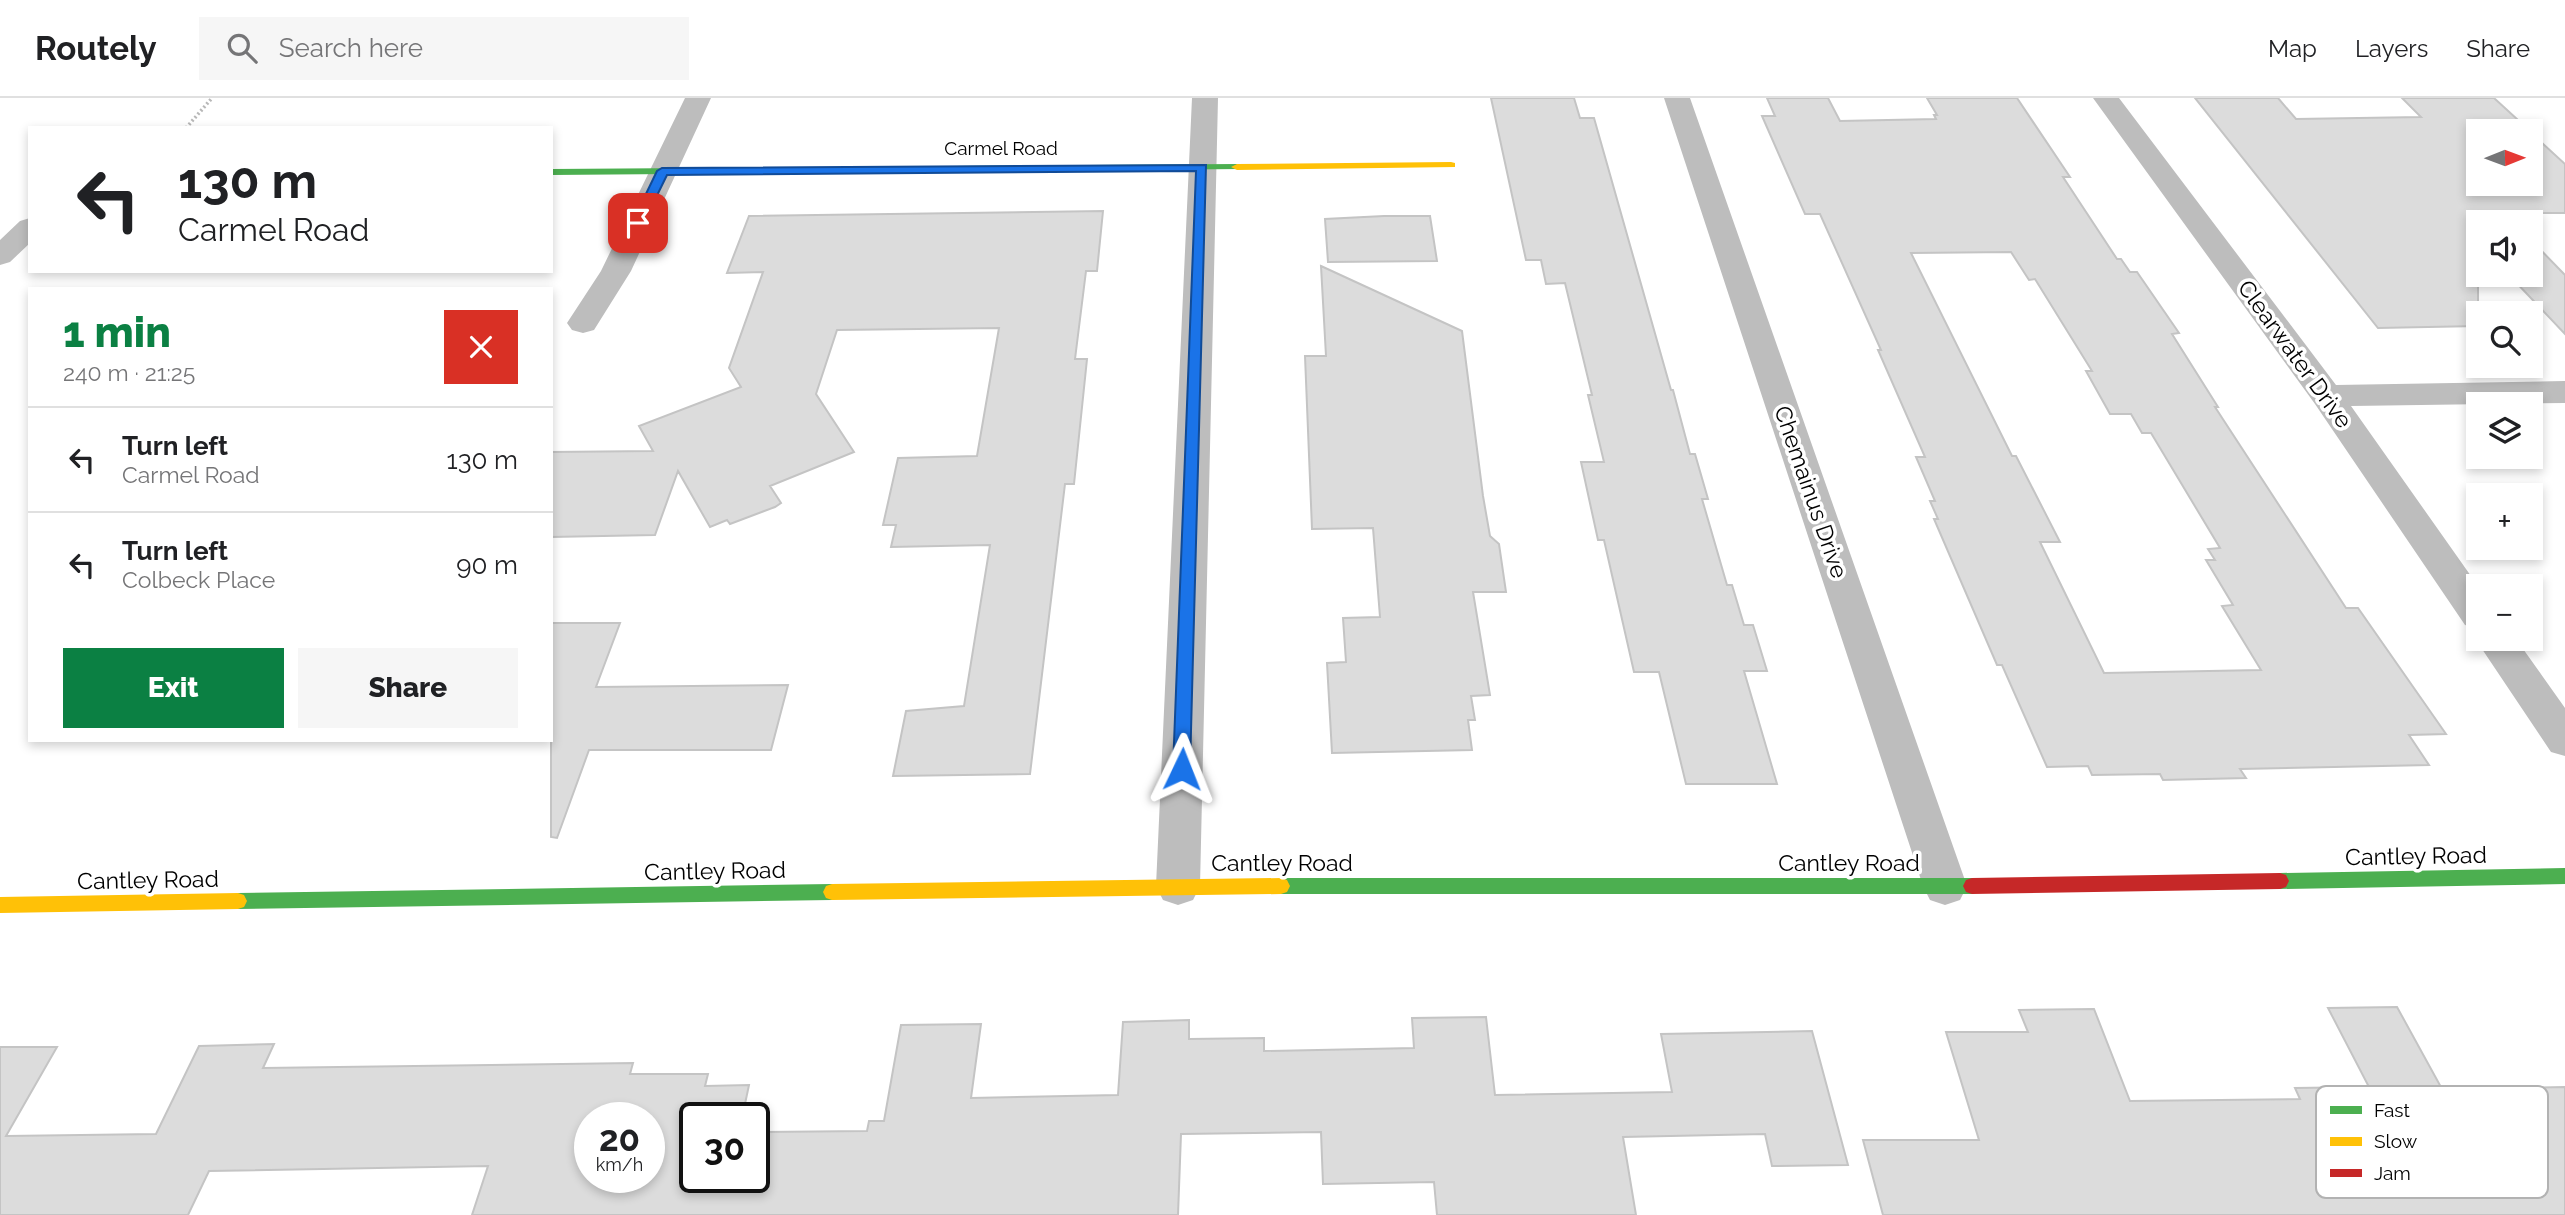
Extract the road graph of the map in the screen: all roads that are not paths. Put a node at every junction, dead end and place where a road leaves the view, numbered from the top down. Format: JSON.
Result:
{"nodes":[{"id":1,"x":698,"y":98,"type":"edge"},
{"id":2,"x":1205,"y":98,"type":"edge"},
{"id":3,"x":1677,"y":98,"type":"edge"},
{"id":4,"x":2106,"y":98,"type":"edge"},
{"id":5,"x":1451,"y":165,"type":"dead end"},
{"id":6,"x":1202,"y":167,"type":"junction"},
{"id":7,"x":662,"y":171,"type":"junction"},
{"id":8,"x":553,"y":172,"type":"edge"},
{"id":9,"x":28,"y":229,"type":"edge"},
{"id":10,"x":0,"y":256,"type":"edge"},
{"id":11,"x":583,"y":323,"type":"dead end"},
{"id":12,"x":2565,"y":392,"type":"edge"},
{"id":13,"x":2327,"y":396,"type":"junction"},
{"id":14,"x":2466,"y":598,"type":"edge"},
{"id":15,"x":2503,"y":651,"type":"edge"},
{"id":16,"x":2565,"y":740,"type":"edge"},
{"id":17,"x":2565,"y":876,"type":"edge"},
{"id":18,"x":1178,"y":886,"type":"junction"},
{"id":19,"x":1945,"y":886,"type":"junction"},
{"id":20,"x":0,"y":905,"type":"edge"}],
"edges":[{"from":1,"to":7,"type":"street"},
{"from":2,"to":6,"type":"street"},
{"from":3,"to":19,"type":"street","name":"Chemainus Drive"},
{"from":4,"to":13,"type":"street","name":"Clearwater Drive"},
{"from":5,"to":6,"type":"street","name":"Carmel Road"},
{"from":6,"to":7,"type":"street","name":"Carmel Road"},
{"from":6,"to":18,"type":"street"},
{"from":7,"to":8,"type":"street","name":"Carmel Road"},
{"from":7,"to":11,"type":"street"},
{"from":9,"to":10,"type":"street"},
{"from":12,"to":13,"type":"street"},
{"from":13,"to":14,"type":"street","name":"Clearwater Drive"},
{"from":15,"to":16,"type":"street"},
{"from":17,"to":19,"type":"street","name":"Cantley Road"},
{"from":18,"to":19,"type":"street","name":"Cantley Road"},
{"from":18,"to":20,"type":"street","name":"Cantley Road"}]}
